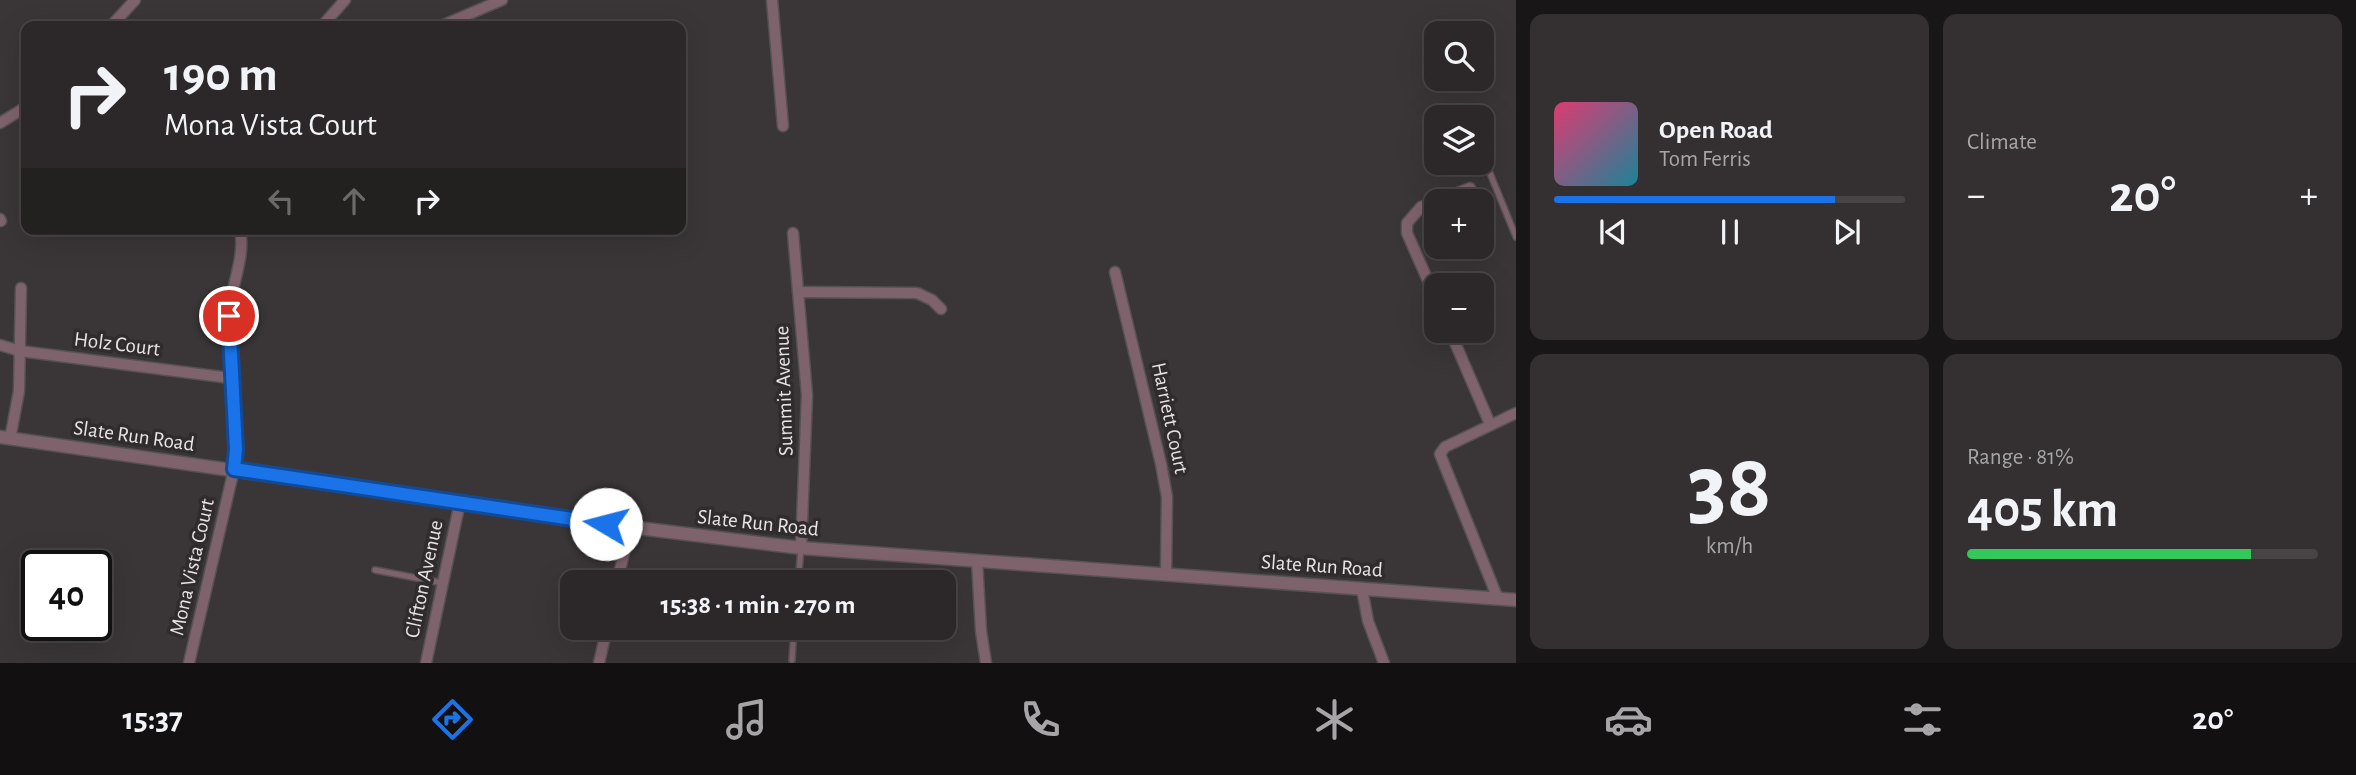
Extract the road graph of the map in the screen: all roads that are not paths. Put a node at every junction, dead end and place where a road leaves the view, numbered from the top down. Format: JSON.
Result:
{"nodes":[{"id":1,"x":135,"y":0,"type":"edge"},
{"id":2,"x":345,"y":0,"type":"edge"},
{"id":3,"x":502,"y":0,"type":"edge"},
{"id":4,"x":772,"y":0,"type":"edge"},
{"id":5,"x":116,"y":21,"type":"edge"},
{"id":6,"x":326,"y":21,"type":"edge"},
{"id":7,"x":453,"y":21,"type":"edge"},
{"id":8,"x":21,"y":110,"type":"edge"},
{"id":9,"x":0,"y":123,"type":"edge"},
{"id":10,"x":783,"y":126,"type":"dead end"},
{"id":11,"x":1490,"y":175,"type":"edge"},
{"id":12,"x":1470,"y":188,"type":"dead end"},
{"id":13,"x":793,"y":233,"type":"dead end"},
{"id":14,"x":240,"y":235,"type":"edge"},
{"id":15,"x":1516,"y":237,"type":"edge"},
{"id":16,"x":1115,"y":272,"type":"dead end"},
{"id":17,"x":1425,"y":273,"type":"edge"},
{"id":18,"x":21,"y":288,"type":"dead end"},
{"id":19,"x":798,"y":292,"type":"junction"},
{"id":20,"x":941,"y":309,"type":"dead end"},
{"id":21,"x":1455,"y":343,"type":"edge"},
{"id":22,"x":0,"y":345,"type":"edge"},
{"id":23,"x":20,"y":351,"type":"junction"},
{"id":24,"x":230,"y":378,"type":"junction"},
{"id":25,"x":1516,"y":412,"type":"edge"},
{"id":26,"x":1490,"y":424,"type":"junction"},
{"id":27,"x":5,"y":438,"type":"edge"},
{"id":28,"x":234,"y":469,"type":"junction"},
{"id":29,"x":460,"y":502,"type":"junction"},
{"id":30,"x":630,"y":527,"type":"junction"},
{"id":31,"x":801,"y":548,"type":"junction"},
{"id":32,"x":977,"y":561,"type":"junction"},
{"id":33,"x":375,"y":570,"type":"dead end"},
{"id":34,"x":620,"y":570,"type":"edge"},
{"id":35,"x":799,"y":570,"type":"edge"},
{"id":36,"x":1166,"y":574,"type":"junction"},
{"id":37,"x":443,"y":583,"type":"junction"},
{"id":38,"x":1362,"y":589,"type":"junction"},
{"id":39,"x":1498,"y":599,"type":"junction"},
{"id":40,"x":1516,"y":600,"type":"edge"},
{"id":41,"x":605,"y":640,"type":"edge"},
{"id":42,"x":793,"y":640,"type":"edge"},
{"id":43,"x":792,"y":660,"type":"dead end"},
{"id":44,"x":189,"y":663,"type":"edge"},
{"id":45,"x":426,"y":663,"type":"edge"},
{"id":46,"x":600,"y":663,"type":"edge"},
{"id":47,"x":986,"y":663,"type":"edge"},
{"id":48,"x":1384,"y":663,"type":"edge"}],
"edges":[{"from":1,"to":5,"type":"street"},
{"from":2,"to":6,"type":"street"},
{"from":3,"to":7,"type":"street"},
{"from":4,"to":10,"type":"street"},
{"from":8,"to":9,"type":"street"},
{"from":11,"to":15,"type":"lane"},
{"from":12,"to":17,"type":"street"},
{"from":13,"to":19,"type":"street","name":"Summit Avenue"},
{"from":14,"to":24,"type":"street","name":"Mona Vista Court"},
{"from":16,"to":36,"type":"street","name":"Harriett Court"},
{"from":18,"to":23,"type":"street"},
{"from":19,"to":20,"type":"street"},
{"from":19,"to":31,"type":"street","name":"Summit Avenue"},
{"from":21,"to":26,"type":"street"},
{"from":22,"to":23,"type":"street","name":"Holz Court"},
{"from":23,"to":24,"type":"street","name":"Holz Court"},
{"from":23,"to":27,"type":"street"},
{"from":24,"to":28,"type":"street","name":"Mona Vista Court"},
{"from":25,"to":26,"type":"street"},
{"from":26,"to":39,"type":"street"},
{"from":27,"to":28,"type":"street","name":"Slate Run Road"},
{"from":28,"to":29,"type":"street","name":"Slate Run Road"},
{"from":28,"to":44,"type":"street","name":"Mona Vista Court"},
{"from":29,"to":30,"type":"street","name":"Slate Run Road"},
{"from":29,"to":37,"type":"street","name":"Clifton Avenue"},
{"from":30,"to":31,"type":"street","name":"Slate Run Road"},
{"from":30,"to":34,"type":"street"},
{"from":31,"to":32,"type":"street","name":"Slate Run Road"},
{"from":31,"to":35,"type":"lane"},
{"from":32,"to":36,"type":"street","name":"Slate Run Road"},
{"from":32,"to":47,"type":"street"},
{"from":33,"to":37,"type":"lane"},
{"from":36,"to":38,"type":"street","name":"Slate Run Road"},
{"from":37,"to":45,"type":"street","name":"Clifton Avenue"},
{"from":38,"to":39,"type":"street","name":"Slate Run Road"},
{"from":38,"to":48,"type":"street"},
{"from":39,"to":40,"type":"street","name":"Slate Run Road"},
{"from":41,"to":46,"type":"street"},
{"from":42,"to":43,"type":"lane"}]}
